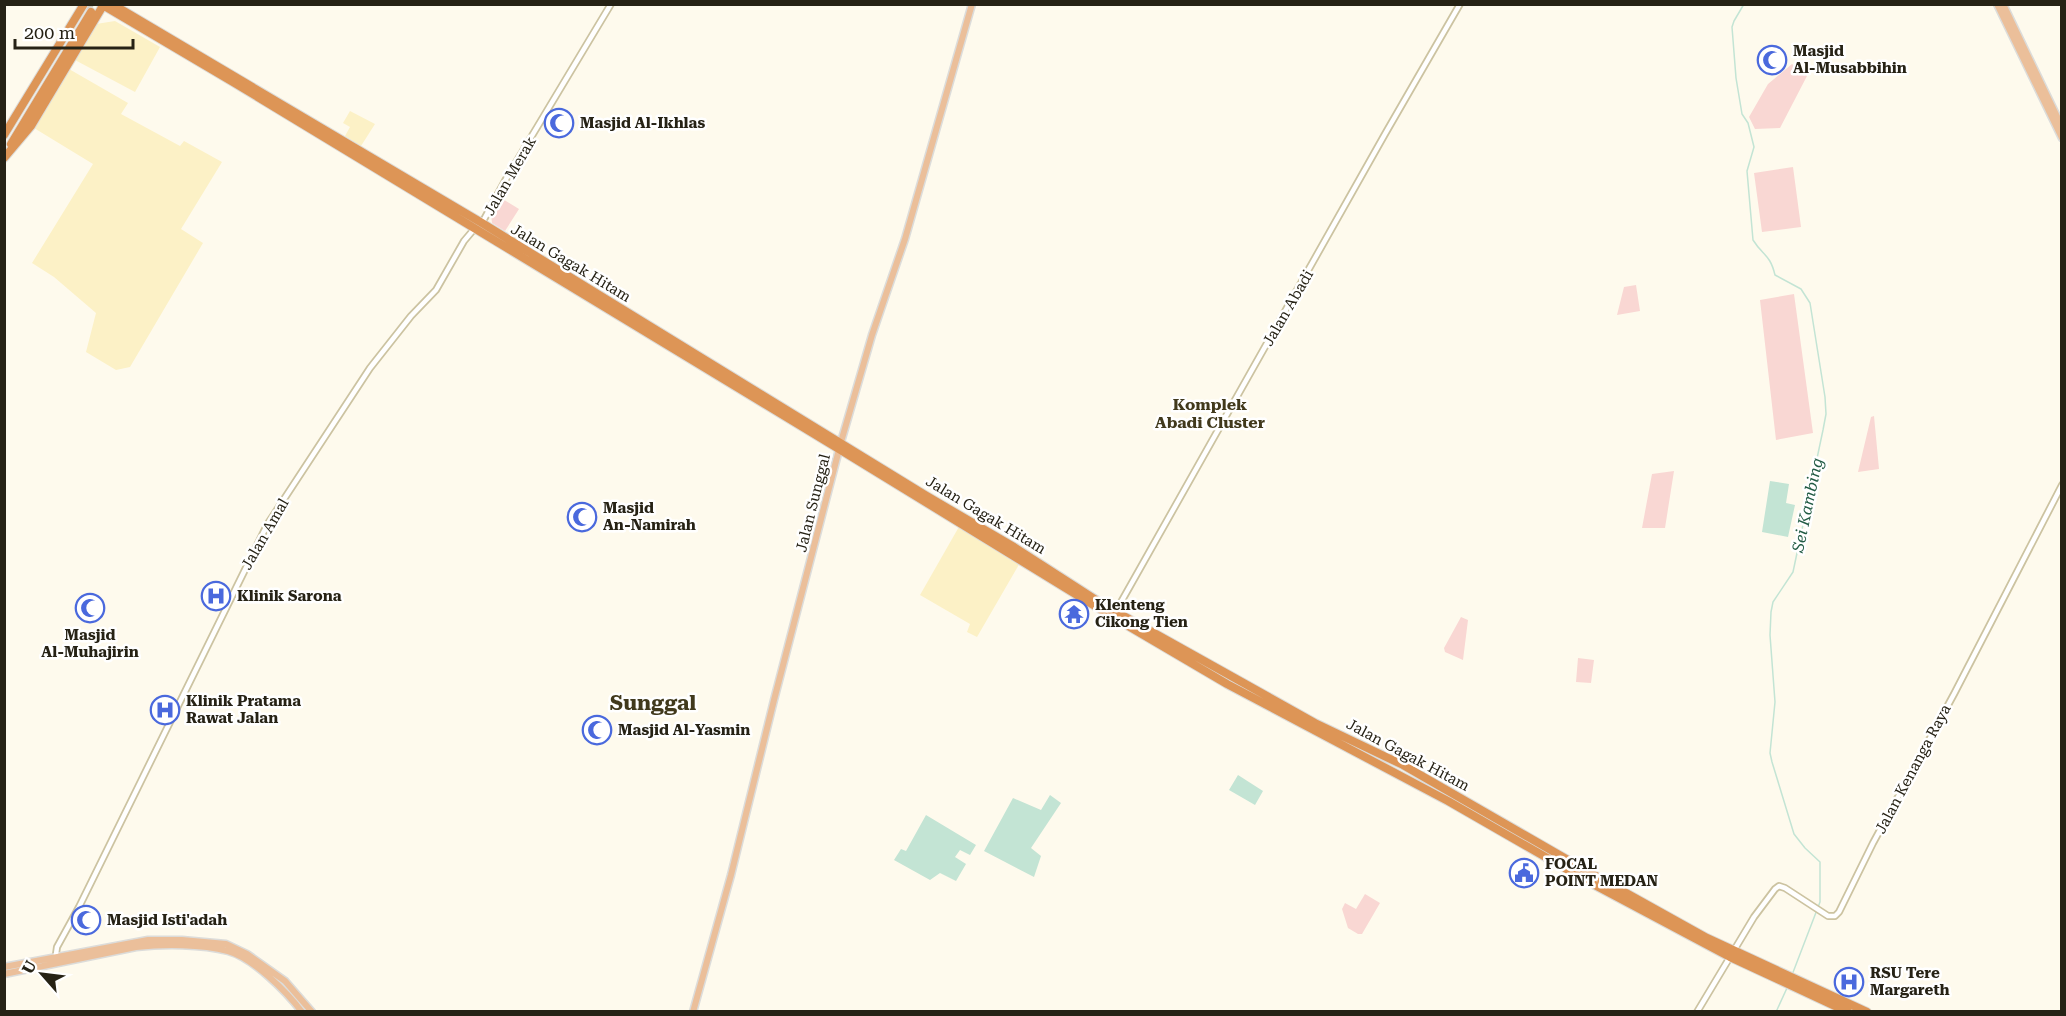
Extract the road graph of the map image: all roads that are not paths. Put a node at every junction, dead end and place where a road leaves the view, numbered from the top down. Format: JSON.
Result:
{"nodes":[{"id":1,"x":80,"y":4,"type":"edge"},
{"id":2,"x":112,"y":4,"type":"edge"},
{"id":3,"x":121,"y":4,"type":"edge"},
{"id":4,"x":611,"y":4,"type":"edge"},
{"id":5,"x":972,"y":4,"type":"edge"},
{"id":6,"x":1460,"y":4,"type":"edge"},
{"id":7,"x":1998,"y":4,"type":"edge"},
{"id":8,"x":2003,"y":4,"type":"edge"},
{"id":9,"x":103,"y":5,"type":"edge"},
{"id":10,"x":88,"y":9,"type":"edge"},
{"id":11,"x":130,"y":18,"type":"junction"},
{"id":12,"x":73,"y":21,"type":"junction"},
{"id":13,"x":90,"y":28,"type":"junction"},
{"id":14,"x":2061,"y":127,"type":"edge"},
{"id":15,"x":4,"y":135,"type":"edge"},
{"id":16,"x":2061,"y":138,"type":"edge"},
{"id":17,"x":4,"y":145,"type":"edge"},
{"id":18,"x":4,"y":153,"type":"edge"},
{"id":19,"x":4,"y":158,"type":"edge"},
{"id":20,"x":478,"y":226,"type":"junction"},
{"id":21,"x":840,"y":446,"type":"junction"},
{"id":22,"x":2061,"y":485,"type":"edge"},
{"id":23,"x":1057,"y":578,"type":"junction"},
{"id":24,"x":1116,"y":611,"type":"junction"},
{"id":25,"x":1601,"y":884,"type":"junction"},
{"id":26,"x":191,"y":944,"type":"junction"},
{"id":27,"x":1731,"y":954,"type":"junction"},
{"id":28,"x":55,"y":960,"type":"junction"},
{"id":29,"x":4,"y":967,"type":"edge"},
{"id":30,"x":4,"y":974,"type":"edge"},
{"id":31,"x":1800,"y":986,"type":"junction"},
{"id":32,"x":302,"y":1011,"type":"edge"},
{"id":33,"x":312,"y":1011,"type":"edge"},
{"id":34,"x":693,"y":1011,"type":"edge"},
{"id":35,"x":1697,"y":1011,"type":"edge"},
{"id":36,"x":1848,"y":1011,"type":"edge"},
{"id":37,"x":1867,"y":1011,"type":"edge"}],
"edges":[{"from":1,"to":12,"type":"highway"},
{"from":2,"to":11,"type":"highway","name":"Jalan Gagak Hitam"},
{"from":3,"to":11,"type":"highway"},
{"from":4,"to":20,"type":"street","name":"Jalan Merak"},
{"from":5,"to":21,"type":"main road","name":"Jalan Sunggal"},
{"from":6,"to":24,"type":"street","name":"Jalan Abadi"},
{"from":7,"to":16,"type":"main road"},
{"from":8,"to":14,"type":"main road"},
{"from":9,"to":11,"type":"highway","name":"Jalan Gagak Hitam"},
{"from":9,"to":13,"type":"highway"},
{"from":10,"to":12,"type":"highway"},
{"from":10,"to":17,"type":"highway"},
{"from":10,"to":18,"type":"highway"},
{"from":11,"to":13,"type":"highway"},
{"from":11,"to":20,"type":"highway","name":"Jalan Gagak Hitam"},
{"from":12,"to":15,"type":"highway"},
{"from":13,"to":19,"type":"highway"},
{"from":20,"to":21,"type":"highway","name":"Jalan Gagak Hitam"},
{"from":20,"to":28,"type":"street","name":"Jalan Amal"},
{"from":21,"to":23,"type":"highway","name":"Jalan Gagak Hitam"},
{"from":21,"to":34,"type":"main road","name":"Jalan Sunggal"},
{"from":22,"to":27,"type":"street","name":"Jalan Kenanga Raya"},
{"from":23,"to":24,"type":"highway","name":"Jalan Gagak Hitam"},
{"from":23,"to":25,"type":"highway","name":"Jalan Gagak Hitam"},
{"from":24,"to":25,"type":"highway","name":"Jalan Gagak Hitam"},
{"from":25,"to":27,"type":"highway","name":"Jalan Gagak Hitam"},
{"from":26,"to":28,"type":"main road"},
{"from":26,"to":32,"type":"main road"},
{"from":26,"to":33,"type":"main road"},
{"from":27,"to":31,"type":"highway","name":"Jalan Gagak Hitam"},
{"from":27,"to":35,"type":"street"},
{"from":28,"to":29,"type":"main road"},
{"from":28,"to":30,"type":"main road"},
{"from":31,"to":36,"type":"highway","name":"Jalan Gagak Hitam"},
{"from":31,"to":37,"type":"highway","name":"Jalan Gagak Hitam"}]}
